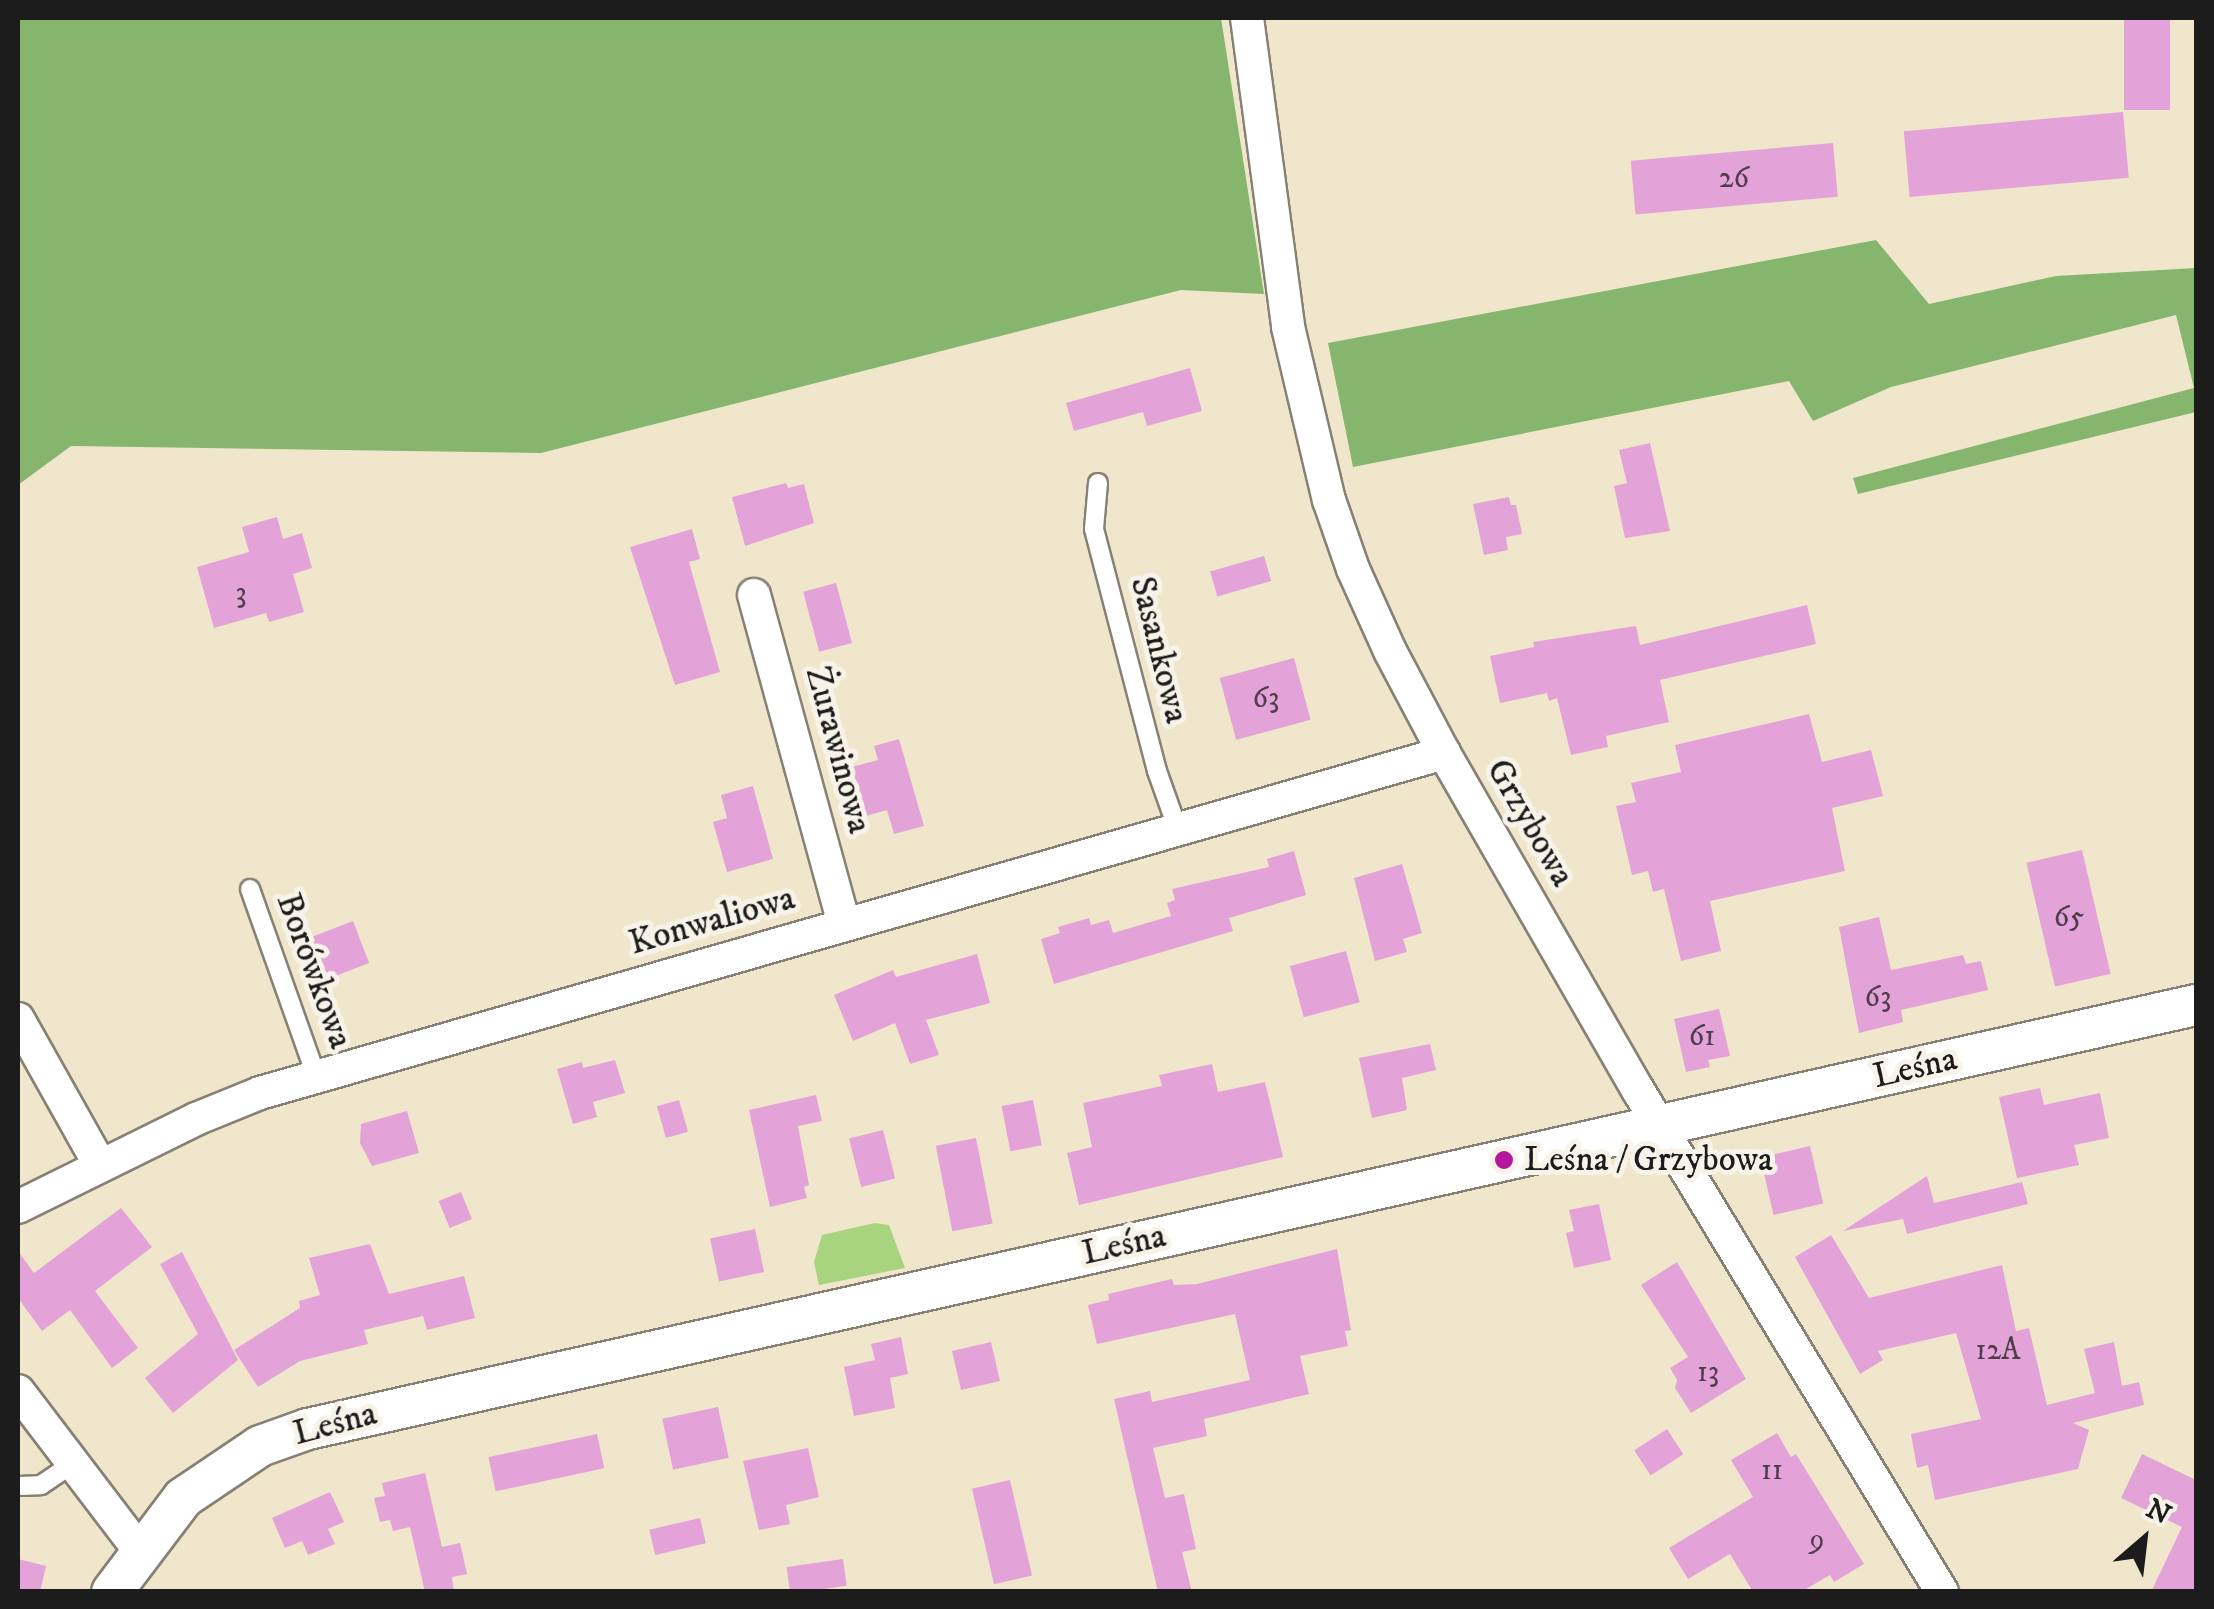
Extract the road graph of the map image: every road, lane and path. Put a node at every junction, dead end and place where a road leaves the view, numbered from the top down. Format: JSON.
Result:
{"nodes":[{"id":1,"x":1247,"y":18,"type":"edge"},
{"id":2,"x":1098,"y":483,"type":"dead end"},
{"id":3,"x":754,"y":595,"type":"dead end"},
{"id":4,"x":1444,"y":753,"type":"junction"},
{"id":5,"x":1178,"y":830,"type":"junction"},
{"id":6,"x":250,"y":889,"type":"dead end"},
{"id":7,"x":844,"y":925,"type":"junction"},
{"id":8,"x":2196,"y":1005,"type":"edge"},
{"id":9,"x":18,"y":1019,"type":"edge"},
{"id":10,"x":316,"y":1075,"type":"junction"},
{"id":11,"x":1661,"y":1125,"type":"junction"},
{"id":12,"x":100,"y":1165,"type":"junction"},
{"id":13,"x":18,"y":1206,"type":"edge"},
{"id":14,"x":18,"y":1391,"type":"edge"},
{"id":15,"x":72,"y":1464,"type":"junction"},
{"id":16,"x":18,"y":1486,"type":"edge"},
{"id":17,"x":140,"y":1551,"type":"junction"},
{"id":18,"x":112,"y":1592,"type":"edge"},
{"id":19,"x":1942,"y":1592,"type":"edge"}],
"edges":[{"from":1,"to":4,"type":"street","name":"Grzybowa"},
{"from":2,"to":5,"type":"lane","name":"Sasankowa"},
{"from":3,"to":7,"type":"street","name":"Żurawinowa"},
{"from":4,"to":5,"type":"street","name":"Konwaliowa"},
{"from":4,"to":11,"type":"street","name":"Grzybowa"},
{"from":5,"to":7,"type":"street","name":"Konwaliowa"},
{"from":6,"to":10,"type":"lane","name":"Borówkowa"},
{"from":7,"to":10,"type":"street","name":"Konwaliowa"},
{"from":8,"to":11,"type":"street","name":"Leśna"},
{"from":9,"to":12,"type":"street"},
{"from":10,"to":12,"type":"street","name":"Konwaliowa"},
{"from":11,"to":17,"type":"street","name":"Leśna"},
{"from":11,"to":19,"type":"street","name":"Grzybowa"},
{"from":12,"to":13,"type":"street","name":"Konwaliowa"},
{"from":14,"to":15,"type":"street"},
{"from":15,"to":16,"type":"lane"},
{"from":15,"to":17,"type":"street"},
{"from":17,"to":18,"type":"street","name":"Leśna"}]}
